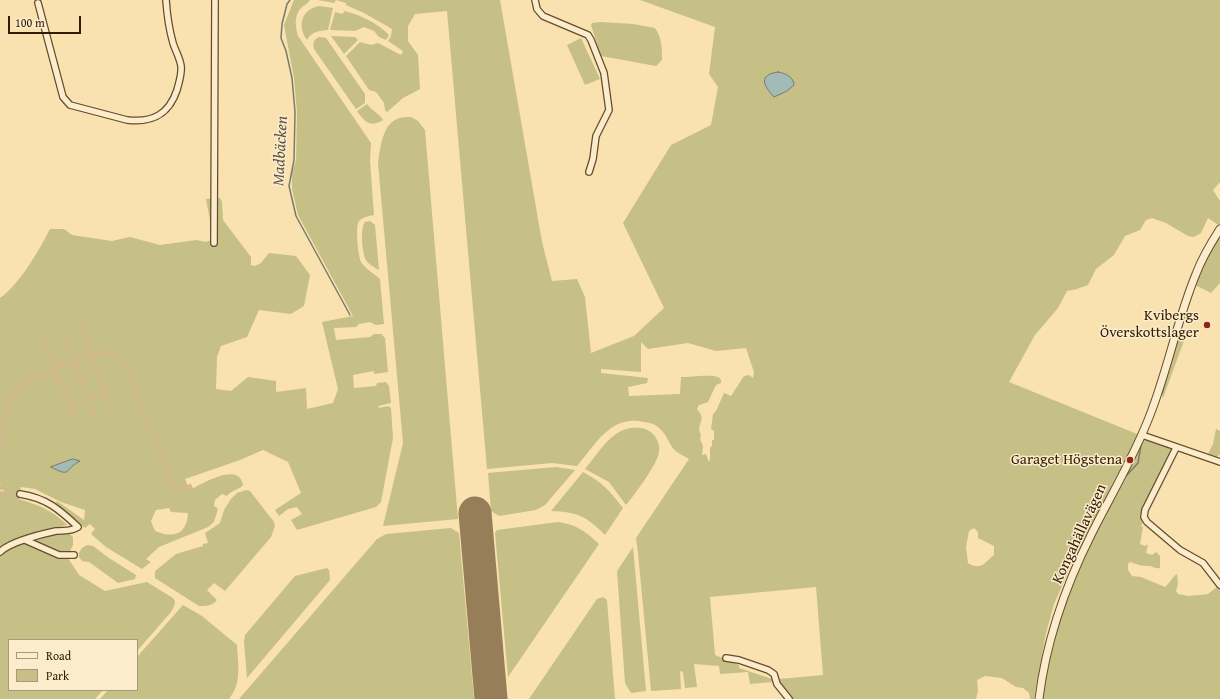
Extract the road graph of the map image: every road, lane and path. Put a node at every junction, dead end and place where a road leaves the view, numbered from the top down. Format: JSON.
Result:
{"nodes":[{"id":1,"x":166,"y":0,"type":"edge"},
{"id":2,"x":215,"y":0,"type":"edge"},
{"id":3,"x":534,"y":0,"type":"edge"},
{"id":4,"x":38,"y":3,"type":"dead end"},
{"id":5,"x":589,"y":172,"type":"dead end"},
{"id":6,"x":1220,"y":228,"type":"edge"},
{"id":7,"x":214,"y":243,"type":"dead end"},
{"id":8,"x":1142,"y":435,"type":"junction"},
{"id":9,"x":1176,"y":448,"type":"junction"},
{"id":10,"x":1220,"y":462,"type":"edge"},
{"id":11,"x":20,"y":494,"type":"tunnel mouth"},
{"id":12,"x":25,"y":540,"type":"junction"},
{"id":13,"x":0,"y":552,"type":"edge"},
{"id":14,"x":74,"y":554,"type":"dead end"},
{"id":15,"x":1220,"y":585,"type":"edge"},
{"id":16,"x":726,"y":658,"type":"dead end"},
{"id":17,"x":789,"y":699,"type":"edge"},
{"id":18,"x":1039,"y":699,"type":"edge"}],
"edges":[{"from":1,"to":4,"type":"street"},
{"from":2,"to":7,"type":"street"},
{"from":3,"to":5,"type":"street"},
{"from":6,"to":8,"type":"street","name":"Kongahällavägen"},
{"from":8,"to":9,"type":"street"},
{"from":8,"to":18,"type":"street","name":"Kongahällavägen"},
{"from":9,"to":10,"type":"street"},
{"from":9,"to":15,"type":"street"},
{"from":11,"to":12,"type":"street"},
{"from":12,"to":13,"type":"street"},
{"from":12,"to":14,"type":"street"},
{"from":16,"to":17,"type":"street"}]}
